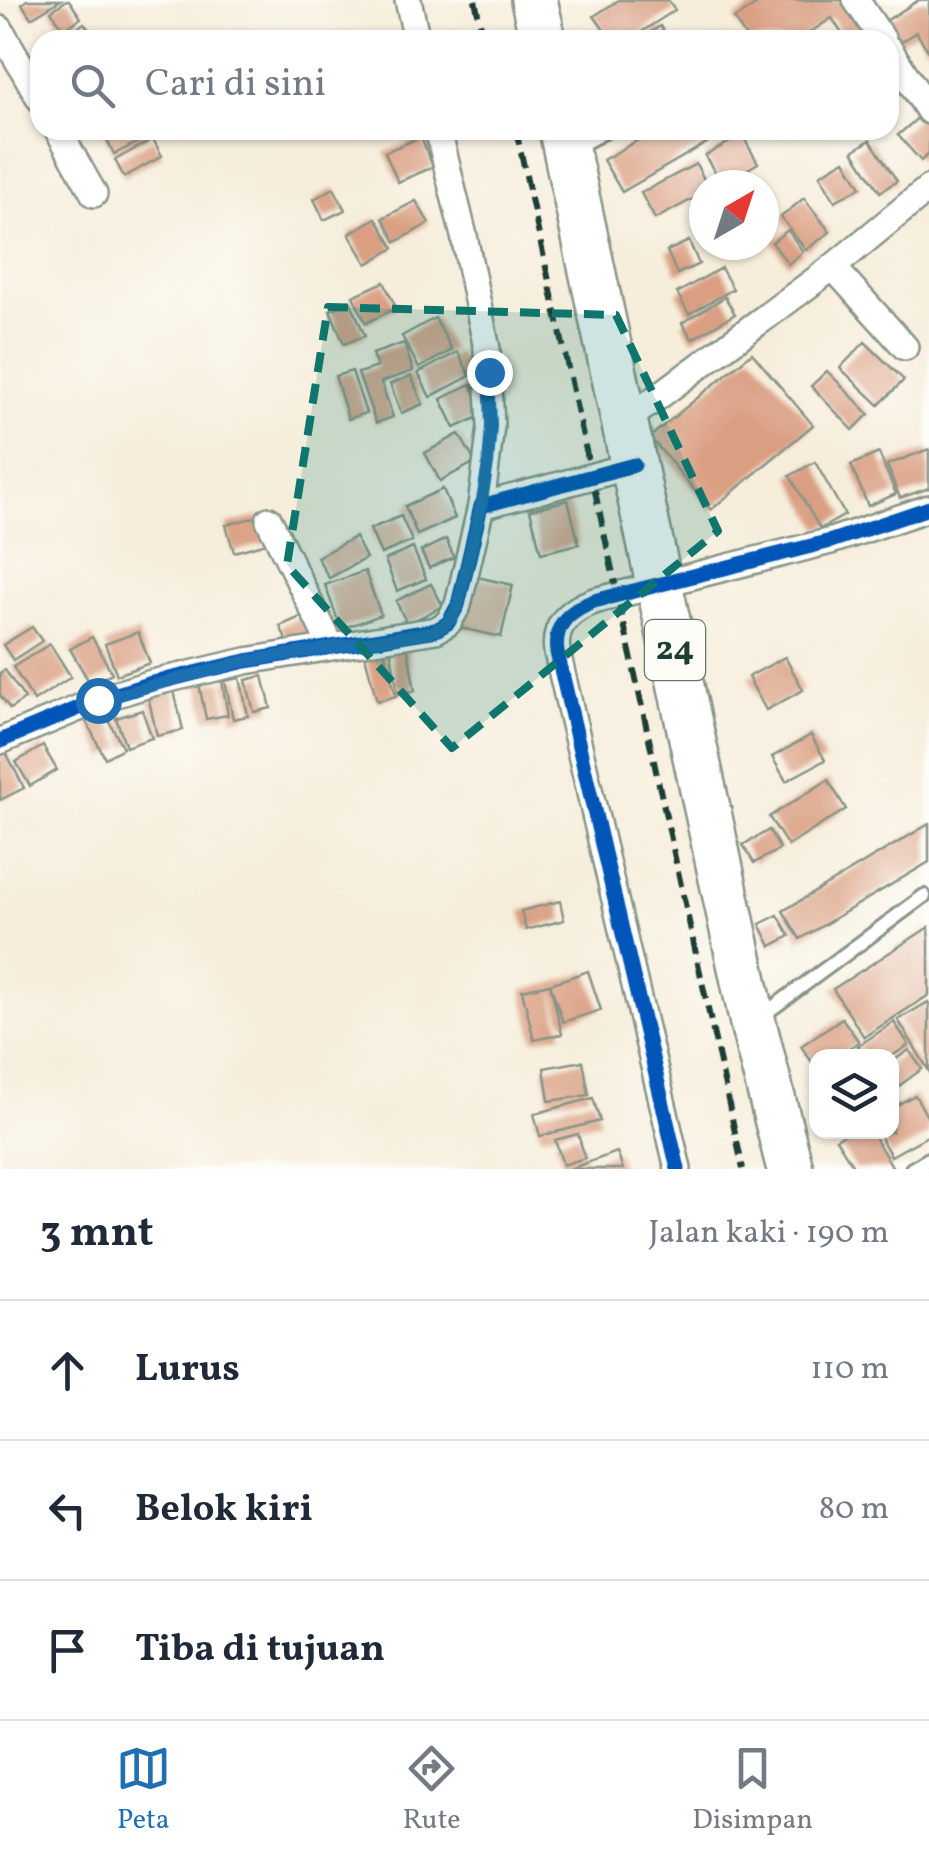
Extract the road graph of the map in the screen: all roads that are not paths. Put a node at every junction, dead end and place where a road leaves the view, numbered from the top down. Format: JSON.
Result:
{"nodes":[{"id":1,"x":408,"y":0,"type":"edge"},
{"id":2,"x":534,"y":0,"type":"edge"},
{"id":3,"x":856,"y":0,"type":"edge"},
{"id":4,"x":0,"y":29,"type":"edge"},
{"id":5,"x":415,"y":30,"type":"edge"},
{"id":6,"x":541,"y":30,"type":"edge"},
{"id":7,"x":877,"y":30,"type":"edge"},
{"id":8,"x":899,"y":64,"type":"edge"},
{"id":9,"x":30,"y":82,"type":"edge"},
{"id":10,"x":929,"y":111,"type":"edge"},
{"id":11,"x":64,"y":140,"type":"edge"},
{"id":12,"x":440,"y":140,"type":"edge"},
{"id":13,"x":565,"y":141,"type":"edge"},
{"id":14,"x":929,"y":188,"type":"edge"},
{"id":15,"x":94,"y":194,"type":"dead end"},
{"id":16,"x":832,"y":267,"type":"junction"},
{"id":17,"x":905,"y":348,"type":"dead end"},
{"id":18,"x":630,"y":443,"type":"junction"},
{"id":19,"x":481,"y":506,"type":"junction"},
{"id":20,"x":929,"y":508,"type":"edge"},
{"id":21,"x":269,"y":520,"type":"dead end"},
{"id":22,"x":661,"y":586,"type":"junction"},
{"id":23,"x":332,"y":646,"type":"junction"},
{"id":24,"x":0,"y":741,"type":"edge"},
{"id":25,"x":924,"y":896,"type":"dead end"},
{"id":26,"x":753,"y":1023,"type":"junction"},
{"id":27,"x":929,"y":1159,"type":"edge"},
{"id":28,"x":678,"y":1169,"type":"edge"},
{"id":29,"x":790,"y":1169,"type":"edge"},
{"id":30,"x":912,"y":1169,"type":"edge"}],
"edges":[{"from":1,"to":5,"type":"street"},
{"from":2,"to":6,"type":"highway"},
{"from":3,"to":7,"type":"street"},
{"from":4,"to":9,"type":"street"},
{"from":8,"to":10,"type":"street"},
{"from":11,"to":15,"type":"street"},
{"from":12,"to":19,"type":"street"},
{"from":13,"to":18,"type":"highway","number":"24"},
{"from":14,"to":16,"type":"street"},
{"from":16,"to":17,"type":"street"},
{"from":16,"to":18,"type":"street"},
{"from":18,"to":19,"type":"street"},
{"from":18,"to":22,"type":"highway","number":"24"},
{"from":19,"to":23,"type":"street"},
{"from":20,"to":22,"type":"street"},
{"from":21,"to":23,"type":"street"},
{"from":22,"to":26,"type":"highway","number":"24"},
{"from":22,"to":28,"type":"street"},
{"from":23,"to":24,"type":"street"},
{"from":25,"to":26,"type":"lane"},
{"from":26,"to":29,"type":"highway","number":"24"},
{"from":27,"to":30,"type":"lane"}]}
